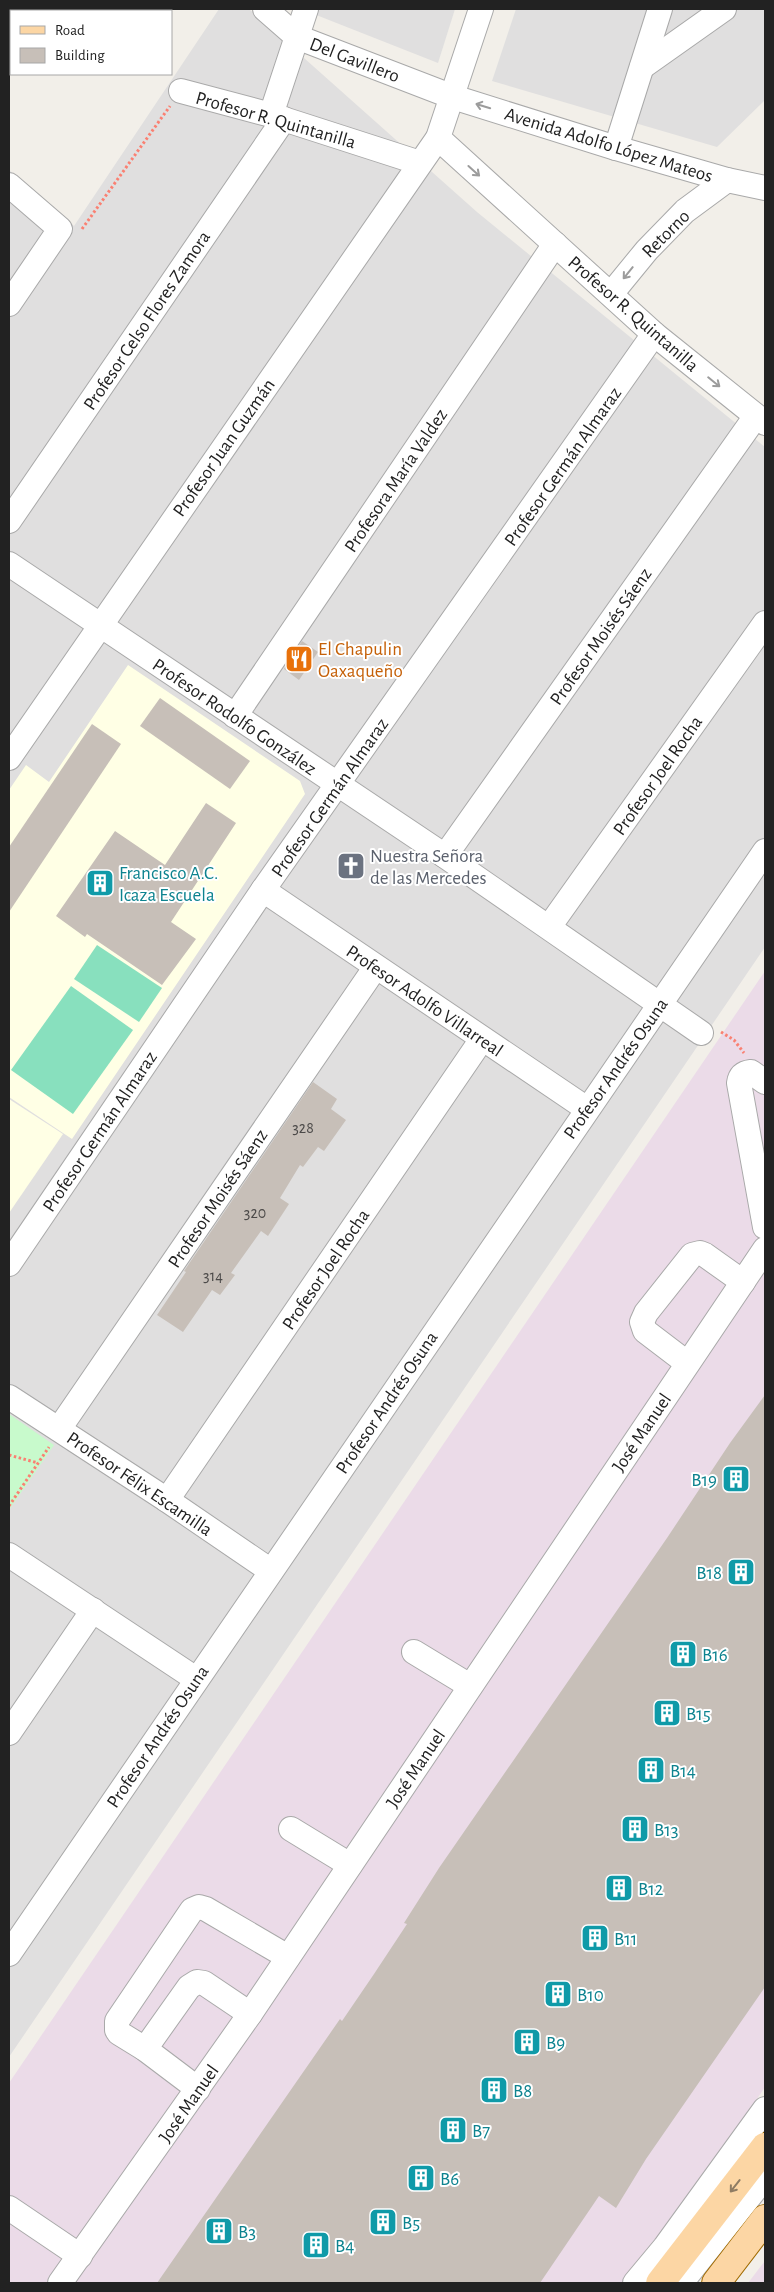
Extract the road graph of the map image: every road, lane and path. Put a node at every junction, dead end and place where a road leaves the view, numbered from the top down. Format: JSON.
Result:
{"nodes":[{"id":1,"x":266,"y":9,"type":"edge"},
{"id":2,"x":306,"y":9,"type":"edge"},
{"id":3,"x":481,"y":9,"type":"edge"},
{"id":4,"x":660,"y":9,"type":"edge"},
{"id":5,"x":724,"y":9,"type":"edge"},
{"id":6,"x":297,"y":37,"type":"junction"},
{"id":7,"x":642,"y":67,"type":"junction"},
{"id":8,"x":181,"y":92,"type":"joint"},
{"id":9,"x":453,"y":97,"type":"junction"},
{"id":10,"x":277,"y":117,"type":"junction"},
{"id":11,"x":438,"y":138,"type":"junction"},
{"id":12,"x":616,"y":148,"type":"junction"},
{"id":13,"x":420,"y":163,"type":"junction"},
{"id":14,"x":727,"y":180,"type":"junction"},
{"id":15,"x":9,"y":185,"type":"edge"},
{"id":16,"x":765,"y":188,"type":"edge"},
{"id":17,"x":60,"y":229,"type":"junction"},
{"id":18,"x":555,"y":244,"type":"junction"},
{"id":19,"x":611,"y":294,"type":"junction"},
{"id":20,"x":9,"y":304,"type":"edge"},
{"id":21,"x":654,"y":334,"type":"junction"},
{"id":22,"x":761,"y":419,"type":"edge"},
{"id":23,"x":9,"y":521,"type":"edge"},
{"id":24,"x":9,"y":564,"type":"edge"},
{"id":25,"x":765,"y":623,"type":"edge"},
{"id":26,"x":99,"y":625,"type":"junction"},
{"id":27,"x":235,"y":716,"type":"junction"},
{"id":28,"x":9,"y":758,"type":"edge"},
{"id":29,"x":337,"y":786,"type":"junction"},
{"id":30,"x":765,"y":851,"type":"edge"},
{"id":31,"x":444,"y":856,"type":"junction"},
{"id":32,"x":263,"y":890,"type":"junction"},
{"id":33,"x":549,"y":928,"type":"junction"},
{"id":34,"x":375,"y":968,"type":"junction"},
{"id":35,"x":659,"y":1005,"type":"junction"},
{"id":36,"x":701,"y":1033,"type":"joint"},
{"id":37,"x":482,"y":1038,"type":"junction"},
{"id":38,"x":758,"y":1077,"type":"edge"},
{"id":39,"x":587,"y":1109,"type":"junction"},
{"id":40,"x":765,"y":1227,"type":"edge"},
{"id":41,"x":765,"y":1249,"type":"edge"},
{"id":42,"x":9,"y":1264,"type":"edge"},
{"id":43,"x":743,"y":1282,"type":"junction"},
{"id":44,"x":687,"y":1363,"type":"junction"},
{"id":45,"x":9,"y":1397,"type":"edge"},
{"id":46,"x":54,"y":1437,"type":"junction"},
{"id":47,"x":9,"y":1455,"type":"edge"},
{"id":48,"x":38,"y":1463,"type":"junction"},
{"id":49,"x":167,"y":1500,"type":"junction"},
{"id":50,"x":9,"y":1506,"type":"edge"},
{"id":51,"x":9,"y":1555,"type":"edge"},
{"id":52,"x":271,"y":1571,"type":"junction"},
{"id":53,"x":93,"y":1610,"type":"junction"},
{"id":54,"x":414,"y":1652,"type":"dead end"},
{"id":55,"x":196,"y":1679,"type":"junction"},
{"id":56,"x":470,"y":1686,"type":"junction"},
{"id":57,"x":9,"y":1734,"type":"edge"},
{"id":58,"x":291,"y":1829,"type":"dead end"},
{"id":59,"x":350,"y":1866,"type":"junction"},
{"id":60,"x":9,"y":1954,"type":"edge"},
{"id":61,"x":288,"y":1957,"type":"junction"},
{"id":62,"x":250,"y":2014,"type":"junction"},
{"id":63,"x":145,"y":2049,"type":"junction"},
{"id":64,"x":198,"y":2089,"type":"junction"},
{"id":65,"x":765,"y":2109,"type":"edge"},
{"id":66,"x":765,"y":2147,"type":"edge"},
{"id":67,"x":765,"y":2177,"type":"edge"},
{"id":68,"x":765,"y":2195,"type":"edge"},
{"id":69,"x":9,"y":2208,"type":"edge"},
{"id":70,"x":765,"y":2219,"type":"edge"},
{"id":71,"x":80,"y":2256,"type":"junction"},
{"id":72,"x":60,"y":2283,"type":"edge"},
{"id":73,"x":635,"y":2283,"type":"edge"},
{"id":74,"x":660,"y":2283,"type":"edge"},
{"id":75,"x":681,"y":2283,"type":"edge"},
{"id":76,"x":697,"y":2283,"type":"edge"},
{"id":77,"x":716,"y":2283,"type":"edge"}],
"edges":[{"from":1,"to":6,"type":"street","name":"Del Gavillero"},
{"from":2,"to":6,"type":"street","name":"Profesor Celso Flores Zamora"},
{"from":3,"to":9,"type":"street","name":"Profesor Juan Guzmán"},
{"from":4,"to":7,"type":"street"},
{"from":5,"to":7,"type":"street"},
{"from":6,"to":9,"type":"street","name":"Del Gavillero"},
{"from":6,"to":10,"type":"street","name":"Profesor Celso Flores Zamora"},
{"from":7,"to":12,"type":"street"},
{"from":8,"to":10,"type":"street","name":"Profesor R. Quintanilla"},
{"from":8,"to":17,"type":"path","name":"Profesor R. Quintanilla"},
{"from":9,"to":11,"type":"street","name":"Profesor Juan Guzmán"},
{"from":12,"to":9,"type":"street","name":"Avenida Adolfo López Mateos","one_way":true},
{"from":10,"to":13,"type":"street","name":"Profesor R. Quintanilla"},
{"from":10,"to":23,"type":"street","name":"Profesor Celso Flores Zamora"},
{"from":11,"to":13,"type":"street","name":"Profesor Juan Guzmán"},
{"from":11,"to":18,"type":"street","name":"Profesor R. Quintanilla","one_way":true},
{"from":12,"to":14,"type":"street","name":"Avenida Adolfo López Mateos"},
{"from":13,"to":26,"type":"street","name":"Profesor Juan Guzmán"},
{"from":14,"to":16,"type":"street","name":"Avenida Adolfo López Mateos"},
{"from":14,"to":19,"type":"street","name":"Retorno","one_way":true},
{"from":15,"to":17,"type":"street"},
{"from":17,"to":20,"type":"street"},
{"from":18,"to":19,"type":"street","name":"Profesor R. Quintanilla"},
{"from":18,"to":27,"type":"street","name":"Profesora María Valdez"},
{"from":19,"to":21,"type":"street","name":"Profesor R. Quintanilla"},
{"from":21,"to":22,"type":"street","name":"Profesor R. Quintanilla","one_way":true},
{"from":21,"to":29,"type":"street","name":"Profesor Germán Almaraz"},
{"from":22,"to":31,"type":"street","name":"Profesor Moisés Sáenz"},
{"from":24,"to":26,"type":"street","name":"Profesor Rodolfo González"},
{"from":25,"to":33,"type":"street","name":"Profesor Joel Rocha"},
{"from":26,"to":27,"type":"street","name":"Profesor Rodolfo González"},
{"from":26,"to":28,"type":"street","name":"Profesor Juan Guzmán"},
{"from":27,"to":29,"type":"street","name":"Profesor Rodolfo González"},
{"from":29,"to":31,"type":"street","name":"Profesor Rodolfo González"},
{"from":29,"to":32,"type":"street","name":"Profesor Germán Almaraz"},
{"from":30,"to":35,"type":"street","name":"Profesor Andrés Osuna"},
{"from":31,"to":33,"type":"street","name":"Profesor Rodolfo González"},
{"from":32,"to":34,"type":"street","name":"Profesor Adolfo Villarreal"},
{"from":32,"to":42,"type":"street","name":"Profesor Germán Almaraz"},
{"from":33,"to":35,"type":"street","name":"Profesor Rodolfo González"},
{"from":34,"to":37,"type":"street","name":"Profesor Adolfo Villarreal"},
{"from":34,"to":46,"type":"street","name":"Profesor Moisés Sáenz"},
{"from":35,"to":36,"type":"street","name":"Profesor Rodolfo González"},
{"from":35,"to":39,"type":"street","name":"Profesor Andrés Osuna"},
{"from":36,"to":38,"type":"path"},
{"from":37,"to":39,"type":"street","name":"Profesor Adolfo Villarreal"},
{"from":37,"to":49,"type":"street","name":"Profesor Joel Rocha"},
{"from":38,"to":40,"type":"street"},
{"from":39,"to":52,"type":"street","name":"Profesor Andrés Osuna"},
{"from":41,"to":43,"type":"street","name":"José Manuel"},
{"from":43,"to":44,"type":"street","name":"José Manuel"},
{"from":43,"to":44,"type":"street"},
{"from":44,"to":56,"type":"street","name":"José Manuel"},
{"from":45,"to":46,"type":"street","name":"Profesor Félix Escamilla"},
{"from":46,"to":48,"type":"path"},
{"from":46,"to":49,"type":"street","name":"Profesor Félix Escamilla"},
{"from":47,"to":48,"type":"path"},
{"from":48,"to":50,"type":"path"},
{"from":49,"to":52,"type":"street","name":"Profesor Félix Escamilla"},
{"from":51,"to":53,"type":"street"},
{"from":52,"to":55,"type":"street","name":"Profesor Andrés Osuna"},
{"from":53,"to":55,"type":"street"},
{"from":53,"to":57,"type":"street"},
{"from":54,"to":56,"type":"street"},
{"from":55,"to":60,"type":"street","name":"Profesor Andrés Osuna"},
{"from":56,"to":59,"type":"street","name":"José Manuel"},
{"from":58,"to":59,"type":"street"},
{"from":59,"to":61,"type":"street","name":"José Manuel"},
{"from":61,"to":62,"type":"street","name":"José Manuel"},
{"from":61,"to":63,"type":"street"},
{"from":62,"to":63,"type":"street"},
{"from":62,"to":64,"type":"street","name":"José Manuel"},
{"from":63,"to":64,"type":"street"},
{"from":64,"to":71,"type":"street","name":"José Manuel"},
{"from":65,"to":73,"type":"street"},
{"from":66,"to":74,"type":"main road","one_way":true},
{"from":67,"to":75,"type":"street"},
{"from":68,"to":76,"type":"street"},
{"from":69,"to":71,"type":"street"},
{"from":70,"to":77,"type":"main road"},
{"from":71,"to":72,"type":"street","name":"José Manuel"}]}
